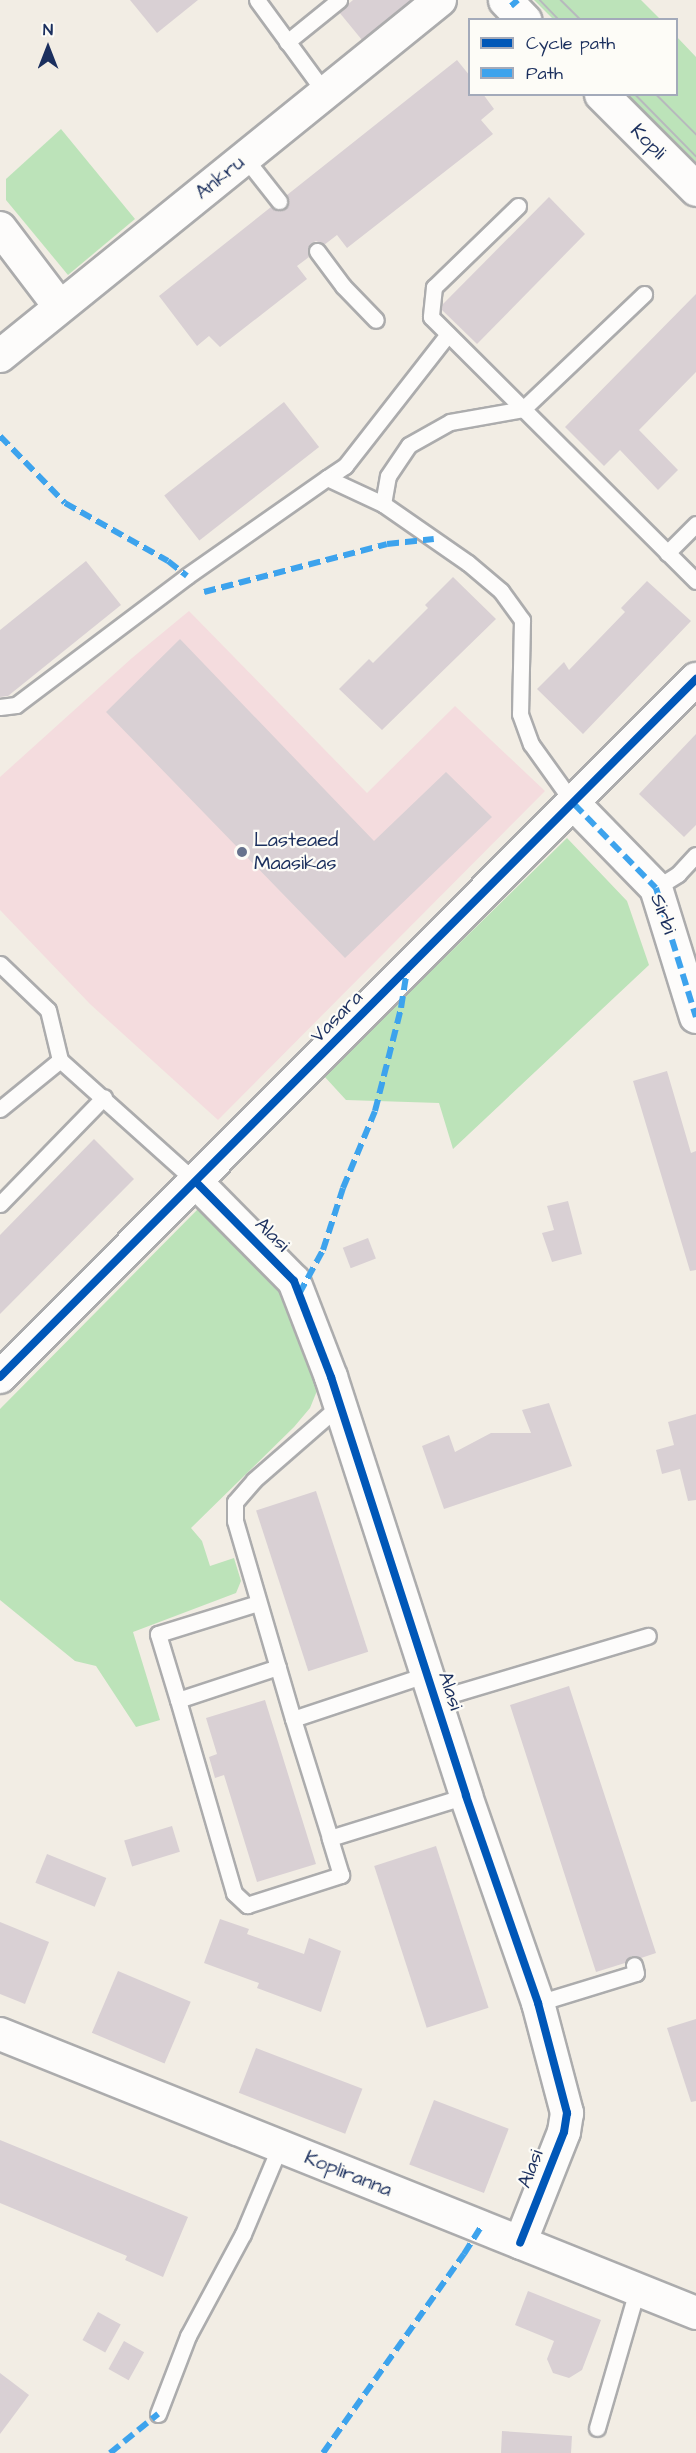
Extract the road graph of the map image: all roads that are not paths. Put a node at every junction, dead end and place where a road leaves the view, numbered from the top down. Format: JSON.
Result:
{"nodes":[{"id":1,"x":257,"y":0,"type":"edge"},
{"id":2,"x":339,"y":0,"type":"edge"},
{"id":3,"x":505,"y":0,"type":"edge"},
{"id":4,"x":433,"y":2,"type":"edge"},
{"id":5,"x":522,"y":18,"type":"edge"},
{"id":6,"x":287,"y":42,"type":"junction"},
{"id":7,"x":324,"y":93,"type":"junction"},
{"id":8,"x":603,"y":96,"type":"edge"},
{"id":9,"x":245,"y":158,"type":"junction"},
{"id":10,"x":696,"y":189,"type":"edge"},
{"id":11,"x":279,"y":201,"type":"dead end"},
{"id":12,"x":518,"y":206,"type":"dead end"},
{"id":13,"x":0,"y":228,"type":"edge"},
{"id":14,"x":317,"y":251,"type":"dead end"},
{"id":15,"x":644,"y":294,"type":"dead end"},
{"id":16,"x":60,"y":307,"type":"junction"},
{"id":17,"x":376,"y":321,"type":"dead end"},
{"id":18,"x":448,"y":334,"type":"junction"},
{"id":19,"x":0,"y":356,"type":"edge"},
{"id":20,"x":523,"y":409,"type":"junction"},
{"id":21,"x":327,"y":478,"type":"junction"},
{"id":22,"x":383,"y":504,"type":"junction"},
{"id":23,"x":696,"y":524,"type":"edge"},
{"id":24,"x":667,"y":553,"type":"junction"},
{"id":25,"x":696,"y":581,"type":"edge"},
{"id":26,"x":696,"y":679,"type":"edge"},
{"id":27,"x":0,"y":708,"type":"edge"},
{"id":28,"x":574,"y":804,"type":"junction"},
{"id":29,"x":696,"y":855,"type":"edge"},
{"id":30,"x":656,"y":888,"type":"junction"},
{"id":31,"x":0,"y":964,"type":"edge"},
{"id":32,"x":696,"y":1017,"type":"edge"},
{"id":33,"x":60,"y":1060,"type":"junction"},
{"id":34,"x":104,"y":1097,"type":"junction"},
{"id":35,"x":0,"y":1109,"type":"edge"},
{"id":36,"x":196,"y":1182,"type":"junction"},
{"id":37,"x":0,"y":1204,"type":"edge"},
{"id":38,"x":0,"y":1377,"type":"edge"},
{"id":39,"x":340,"y":1406,"type":"junction"},
{"id":40,"x":258,"y":1603,"type":"junction"},
{"id":41,"x":648,"y":1636,"type":"dead end"},
{"id":42,"x":278,"y":1667,"type":"junction"},
{"id":43,"x":432,"y":1687,"type":"junction"},
{"id":44,"x":178,"y":1700,"type":"junction"},
{"id":45,"x":293,"y":1719,"type":"junction"},
{"id":46,"x":466,"y":1796,"type":"junction"},
{"id":47,"x":330,"y":1838,"type":"junction"},
{"id":48,"x":634,"y":1965,"type":"dead end"},
{"id":49,"x":538,"y":2003,"type":"junction"},
{"id":50,"x":0,"y":2034,"type":"edge"},
{"id":51,"x":280,"y":2146,"type":"junction"},
{"id":52,"x":520,"y":2243,"type":"junction"},
{"id":53,"x":637,"y":2290,"type":"junction"},
{"id":54,"x":696,"y":2313,"type":"edge"},
{"id":55,"x":158,"y":2414,"type":"dead end"},
{"id":56,"x":597,"y":2428,"type":"dead end"}],
"edges":[{"from":1,"to":6,"type":"lane"},
{"from":2,"to":6,"type":"lane"},
{"from":3,"to":5,"type":"street"},
{"from":4,"to":7,"type":"street","name":"Ankru"},
{"from":6,"to":7,"type":"lane"},
{"from":7,"to":9,"type":"street","name":"Ankru"},
{"from":8,"to":10,"type":"street","name":"Kopli"},
{"from":9,"to":11,"type":"lane"},
{"from":9,"to":16,"type":"street","name":"Ankru"},
{"from":12,"to":18,"type":"lane"},
{"from":13,"to":16,"type":"street"},
{"from":14,"to":17,"type":"lane"},
{"from":15,"to":20,"type":"lane"},
{"from":16,"to":19,"type":"street","name":"Ankru"},
{"from":18,"to":20,"type":"lane"},
{"from":18,"to":21,"type":"lane"},
{"from":20,"to":22,"type":"lane"},
{"from":20,"to":24,"type":"lane"},
{"from":21,"to":22,"type":"lane"},
{"from":21,"to":27,"type":"lane"},
{"from":22,"to":28,"type":"lane"},
{"from":23,"to":24,"type":"lane"},
{"from":24,"to":25,"type":"lane"},
{"from":26,"to":28,"type":"street","name":"Vasara"},
{"from":28,"to":30,"type":"street","name":"Sirbi"},
{"from":28,"to":36,"type":"street","name":"Vasara"},
{"from":29,"to":30,"type":"lane"},
{"from":30,"to":32,"type":"street","name":"Sirbi"},
{"from":31,"to":33,"type":"lane"},
{"from":33,"to":34,"type":"lane"},
{"from":33,"to":35,"type":"lane"},
{"from":34,"to":36,"type":"lane"},
{"from":34,"to":37,"type":"lane"},
{"from":36,"to":38,"type":"street","name":"Vasara"},
{"from":36,"to":39,"type":"street","name":"Alasi"},
{"from":39,"to":40,"type":"lane"},
{"from":39,"to":43,"type":"street","name":"Alasi"},
{"from":40,"to":42,"type":"lane"},
{"from":40,"to":44,"type":"lane"},
{"from":41,"to":43,"type":"lane"},
{"from":42,"to":44,"type":"lane"},
{"from":42,"to":45,"type":"lane"},
{"from":43,"to":45,"type":"lane"},
{"from":43,"to":46,"type":"street","name":"Alasi"},
{"from":44,"to":47,"type":"lane"},
{"from":45,"to":47,"type":"lane"},
{"from":46,"to":47,"type":"lane"},
{"from":46,"to":49,"type":"street","name":"Alasi"},
{"from":48,"to":49,"type":"lane"},
{"from":49,"to":52,"type":"street","name":"Alasi"},
{"from":50,"to":51,"type":"street","name":"Kopliranna"},
{"from":51,"to":52,"type":"street","name":"Kopliranna"},
{"from":51,"to":55,"type":"lane"},
{"from":52,"to":53,"type":"street","name":"Kopliranna"},
{"from":53,"to":54,"type":"street","name":"Kopliranna"},
{"from":53,"to":56,"type":"lane"}]}
